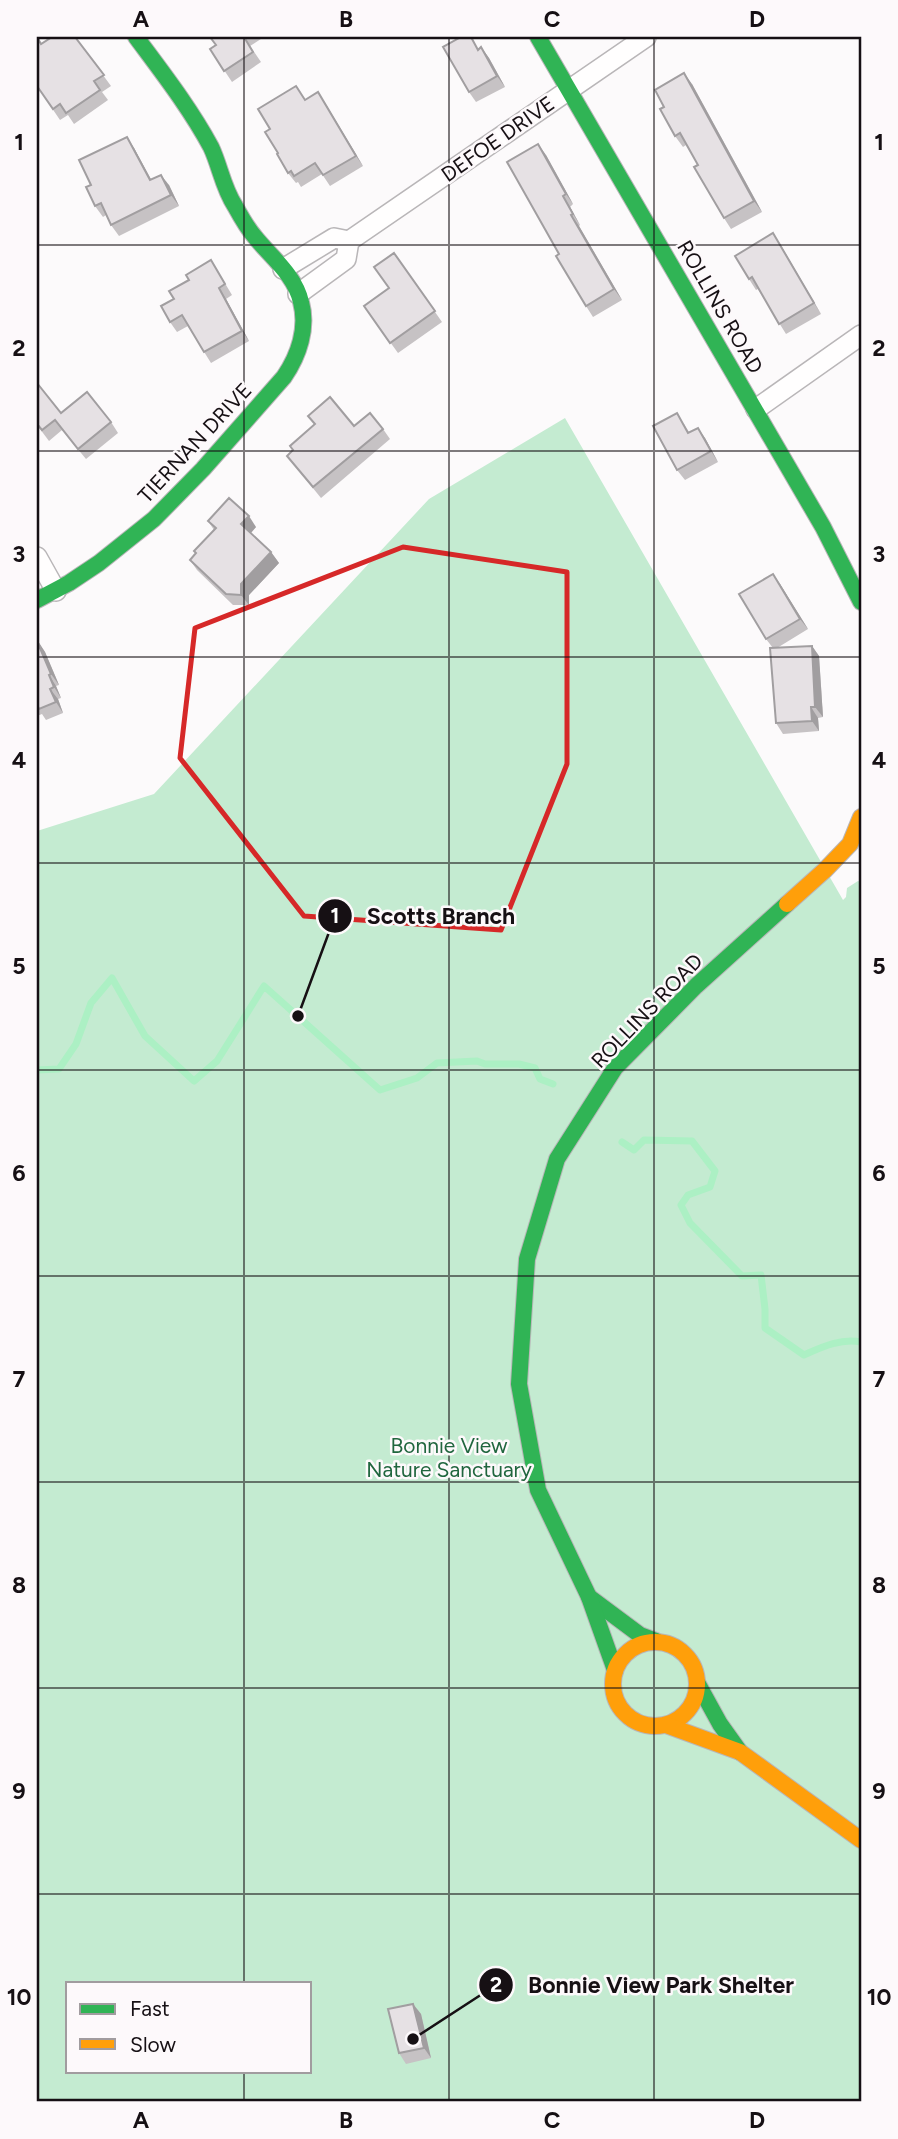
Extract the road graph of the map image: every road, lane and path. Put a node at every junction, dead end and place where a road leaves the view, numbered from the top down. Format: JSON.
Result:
{"nodes":[{"id":1,"x":136,"y":37,"type":"edge"},
{"id":2,"x":538,"y":37,"type":"edge"},
{"id":3,"x":646,"y":37,"type":"edge"},
{"id":4,"x":568,"y":90,"type":"junction"},
{"id":5,"x":349,"y":241,"type":"junction"},
{"id":6,"x":283,"y":269,"type":"junction"},
{"id":7,"x":298,"y":294,"type":"junction"},
{"id":8,"x":861,"y":335,"type":"edge"},
{"id":9,"x":756,"y":409,"type":"junction"},
{"id":10,"x":37,"y":556,"type":"edge"},
{"id":11,"x":56,"y":591,"type":"junction"},
{"id":12,"x":37,"y":600,"type":"edge"},
{"id":13,"x":861,"y":602,"type":"edge"},
{"id":14,"x":861,"y":817,"type":"edge"},
{"id":15,"x":856,"y":847,"type":"edge"},
{"id":16,"x":589,"y":1597,"type":"junction"},
{"id":17,"x":656,"y":1641,"type":"junction"},
{"id":18,"x":615,"y":1670,"type":"junction"},
{"id":19,"x":698,"y":1684,"type":"junction"},
{"id":20,"x":666,"y":1725,"type":"junction"},
{"id":21,"x":740,"y":1752,"type":"junction"},
{"id":22,"x":861,"y":1840,"type":"edge"}],
"edges":[{"from":1,"to":6,"type":"street","name":"TIERNAN DRIVE"},
{"from":2,"to":4,"type":"street","name":"ROLLINS ROAD"},
{"from":3,"to":4,"type":"street","name":"DEFOE DRIVE"},
{"from":4,"to":5,"type":"street","name":"DEFOE DRIVE"},
{"from":4,"to":9,"type":"street","name":"ROLLINS ROAD"},
{"from":5,"to":6,"type":"street","name":"DEFOE DRIVE"},
{"from":5,"to":7,"type":"street","name":"DEFOE DRIVE"},
{"from":6,"to":7,"type":"street","name":"TIERNAN DRIVE"},
{"from":7,"to":11,"type":"street","name":"TIERNAN DRIVE"},
{"from":8,"to":9,"type":"street"},
{"from":9,"to":13,"type":"street","name":"ROLLINS ROAD"},
{"from":10,"to":11,"type":"street"},
{"from":11,"to":12,"type":"street","name":"TIERNAN DRIVE"},
{"from":14,"to":15,"type":"street","name":"ROLLINS ROAD"},
{"from":15,"to":16,"type":"street","name":"ROLLINS ROAD"},
{"from":16,"to":17,"type":"street","name":"ROLLINS ROAD"},
{"from":16,"to":18,"type":"street","name":"ROLLINS ROAD"},
{"from":17,"to":18,"type":"street"},
{"from":17,"to":19,"type":"street","name":"ROLLINS ROAD"},
{"from":18,"to":20,"type":"street","name":"ROLLINS ROAD"},
{"from":19,"to":20,"type":"street"},
{"from":19,"to":21,"type":"street","name":"ROLLINS ROAD"},
{"from":20,"to":21,"type":"street","name":"ROLLINS ROAD"},
{"from":21,"to":22,"type":"street","name":"ROLLINS ROAD"}]}
